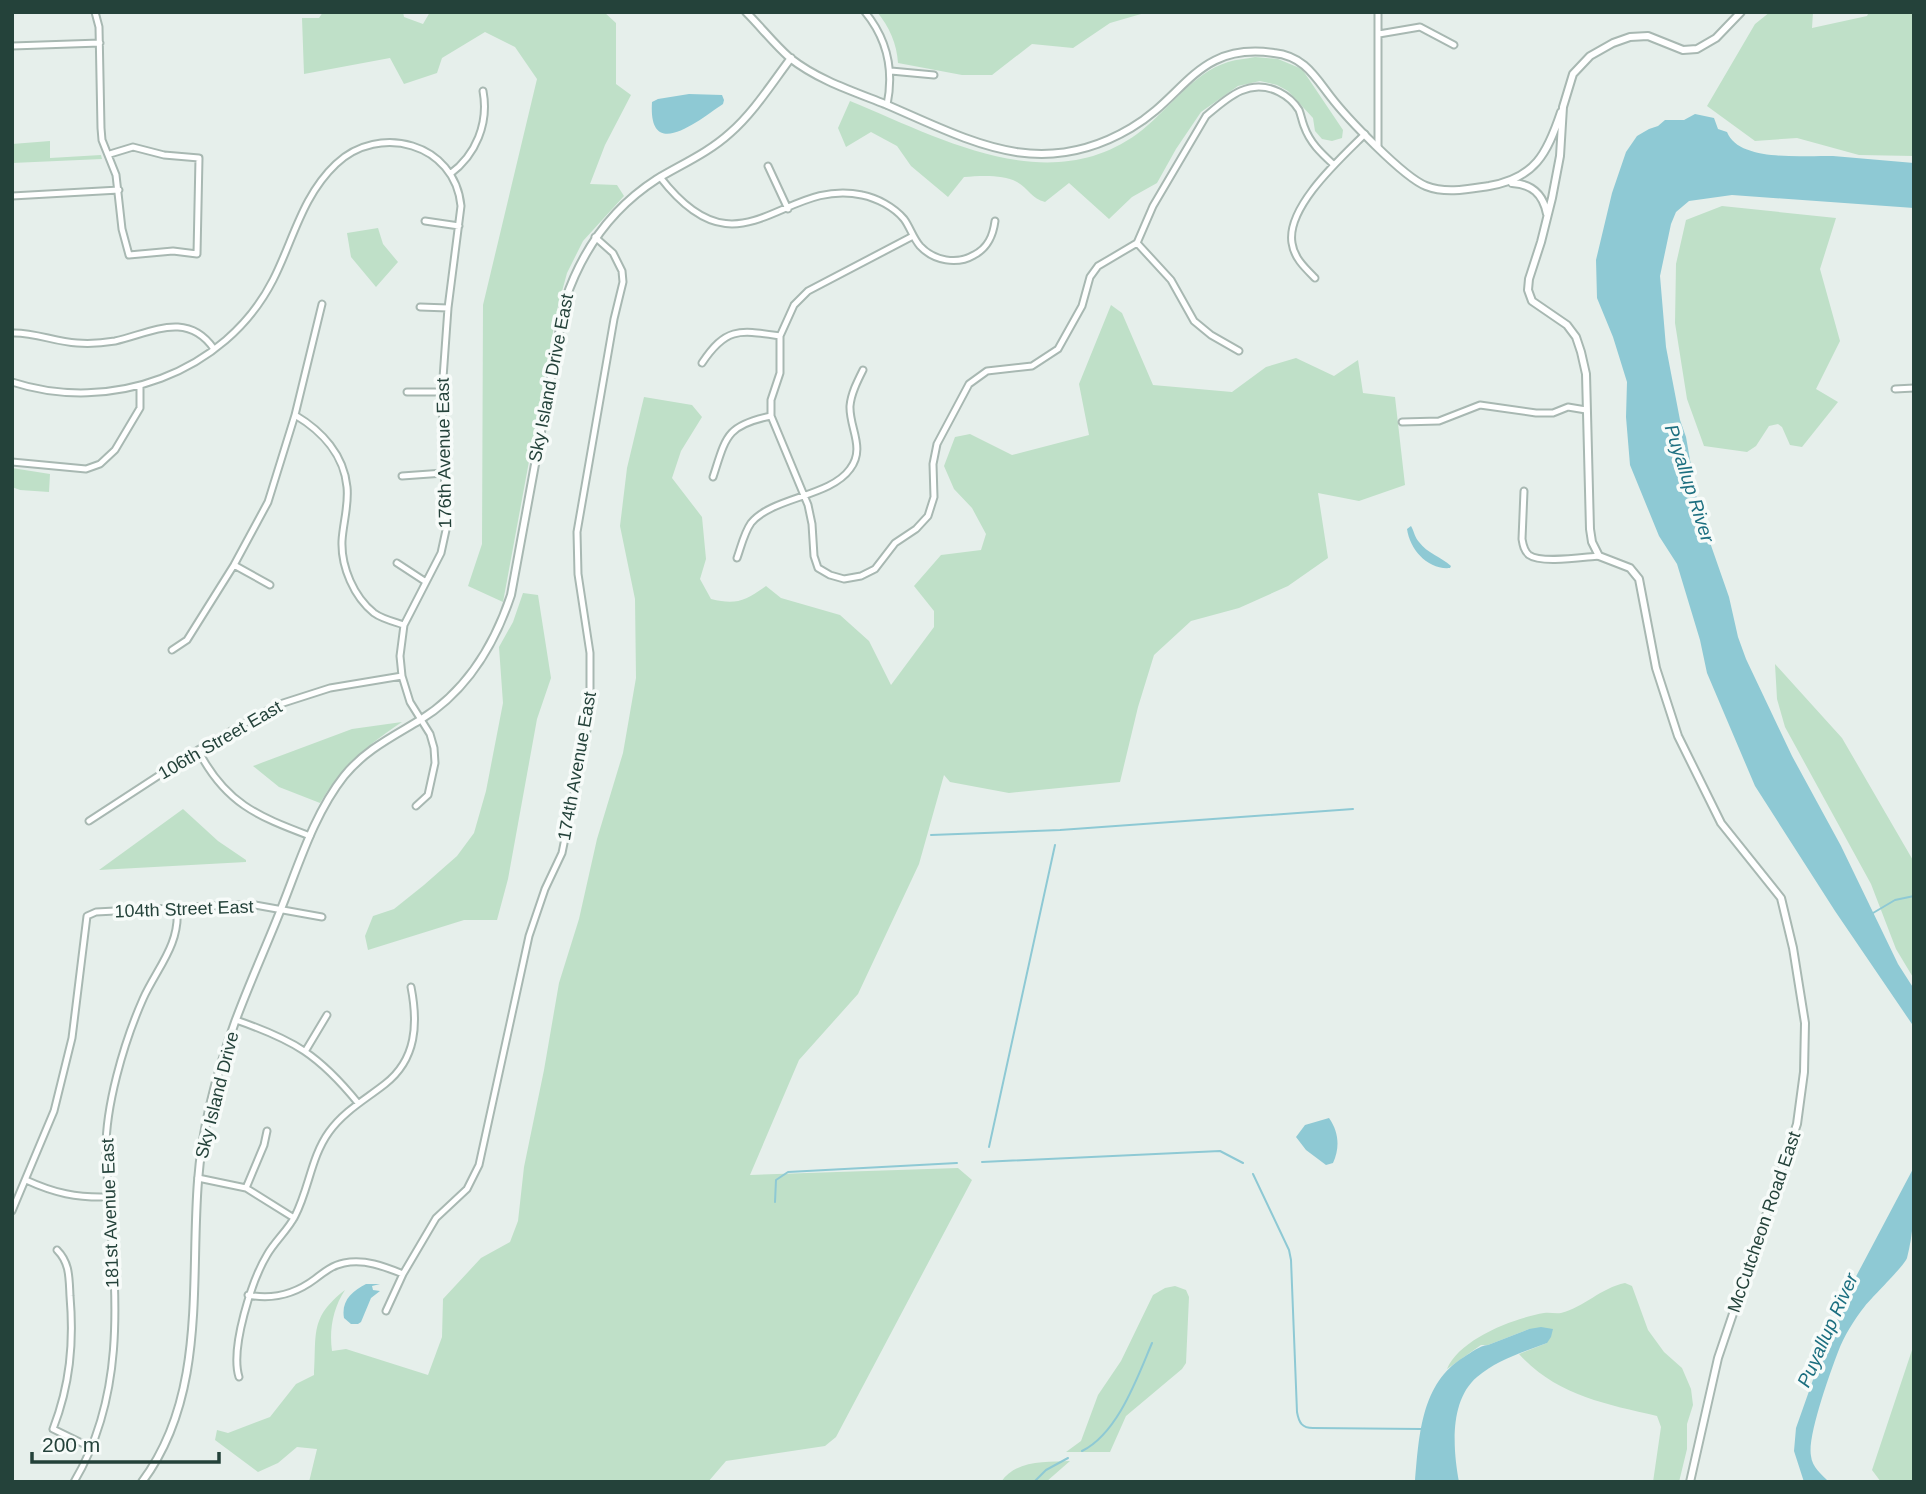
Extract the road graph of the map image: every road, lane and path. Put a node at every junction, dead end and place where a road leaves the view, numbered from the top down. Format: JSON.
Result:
{"nodes":[{"id":1,"x":95,"y":12,"type":"edge"},
{"id":2,"x":746,"y":12,"type":"edge"},
{"id":3,"x":865,"y":12,"type":"edge"},
{"id":4,"x":1378,"y":12,"type":"edge"},
{"id":5,"x":1741,"y":12,"type":"edge"},
{"id":6,"x":1380,"y":34,"type":"junction"},
{"id":7,"x":100,"y":43,"type":"junction"},
{"id":8,"x":12,"y":46,"type":"edge"},
{"id":9,"x":1454,"y":46,"type":"dead end"},
{"id":10,"x":791,"y":58,"type":"junction"},
{"id":11,"x":891,"y":71,"type":"junction"},
{"id":12,"x":934,"y":75,"type":"dead end"},
{"id":13,"x":484,"y":91,"type":"dead end"},
{"id":14,"x":887,"y":105,"type":"junction"},
{"id":15,"x":1563,"y":107,"type":"junction"},
{"id":16,"x":1365,"y":134,"type":"junction"},
{"id":17,"x":1378,"y":147,"type":"junction"},
{"id":18,"x":110,"y":154,"type":"junction"},
{"id":19,"x":1334,"y":165,"type":"junction"},
{"id":20,"x":768,"y":166,"type":"dead end"},
{"id":21,"x":450,"y":174,"type":"junction"},
{"id":22,"x":660,"y":177,"type":"junction"},
{"id":23,"x":1504,"y":183,"type":"junction"},
{"id":24,"x":119,"y":191,"type":"junction"},
{"id":25,"x":12,"y":196,"type":"edge"},
{"id":26,"x":788,"y":209,"type":"junction"},
{"id":27,"x":1548,"y":219,"type":"junction"},
{"id":28,"x":995,"y":220,"type":"dead end"},
{"id":29,"x":425,"y":221,"type":"dead end"},
{"id":30,"x":459,"y":226,"type":"junction"},
{"id":31,"x":913,"y":236,"type":"junction"},
{"id":32,"x":595,"y":237,"type":"junction"},
{"id":33,"x":1137,"y":243,"type":"junction"},
{"id":34,"x":1315,"y":278,"type":"dead end"},
{"id":35,"x":322,"y":304,"type":"dead end"},
{"id":36,"x":420,"y":307,"type":"dead end"},
{"id":37,"x":448,"y":308,"type":"junction"},
{"id":38,"x":12,"y":333,"type":"edge"},
{"id":39,"x":779,"y":336,"type":"junction"},
{"id":40,"x":214,"y":349,"type":"junction"},
{"id":41,"x":1239,"y":351,"type":"dead end"},
{"id":42,"x":702,"y":363,"type":"dead end"},
{"id":43,"x":863,"y":370,"type":"dead end"},
{"id":44,"x":12,"y":382,"type":"edge"},
{"id":45,"x":141,"y":386,"type":"junction"},
{"id":46,"x":1914,"y":388,"type":"edge"},
{"id":47,"x":1895,"y":389,"type":"dead end"},
{"id":48,"x":407,"y":392,"type":"dead end"},
{"id":49,"x":442,"y":392,"type":"junction"},
{"id":50,"x":1586,"y":410,"type":"junction"},
{"id":51,"x":295,"y":415,"type":"junction"},
{"id":52,"x":771,"y":416,"type":"junction"},
{"id":53,"x":1402,"y":422,"type":"dead end"},
{"id":54,"x":12,"y":462,"type":"edge"},
{"id":55,"x":444,"y":473,"type":"junction"},
{"id":56,"x":402,"y":476,"type":"dead end"},
{"id":57,"x":713,"y":477,"type":"dead end"},
{"id":58,"x":1524,"y":491,"type":"dead end"},
{"id":59,"x":805,"y":495,"type":"junction"},
{"id":60,"x":1599,"y":556,"type":"junction"},
{"id":61,"x":737,"y":558,"type":"dead end"},
{"id":62,"x":397,"y":563,"type":"dead end"},
{"id":63,"x":234,"y":565,"type":"junction"},
{"id":64,"x":426,"y":582,"type":"junction"},
{"id":65,"x":270,"y":584,"type":"dead end"},
{"id":66,"x":404,"y":625,"type":"junction"},
{"id":67,"x":172,"y":650,"type":"dead end"},
{"id":68,"x":402,"y":676,"type":"junction"},
{"id":69,"x":422,"y":719,"type":"junction"},
{"id":70,"x":198,"y":750,"type":"junction"},
{"id":71,"x":416,"y":806,"type":"dead end"},
{"id":72,"x":89,"y":821,"type":"dead end"},
{"id":73,"x":310,"y":836,"type":"junction"},
{"id":74,"x":177,"y":909,"type":"junction"},
{"id":75,"x":281,"y":911,"type":"junction"},
{"id":76,"x":322,"y":918,"type":"dead end"},
{"id":77,"x":411,"y":987,"type":"dead end"},
{"id":78,"x":327,"y":1015,"type":"dead end"},
{"id":79,"x":236,"y":1020,"type":"junction"},
{"id":80,"x":306,"y":1050,"type":"junction"},
{"id":81,"x":358,"y":1103,"type":"junction"},
{"id":82,"x":267,"y":1131,"type":"dead end"},
{"id":83,"x":198,"y":1178,"type":"junction"},
{"id":84,"x":26,"y":1180,"type":"junction"},
{"id":85,"x":246,"y":1188,"type":"junction"},
{"id":86,"x":108,"y":1197,"type":"junction"},
{"id":87,"x":12,"y":1211,"type":"edge"},
{"id":88,"x":294,"y":1218,"type":"junction"},
{"id":89,"x":57,"y":1250,"type":"dead end"},
{"id":90,"x":403,"y":1274,"type":"junction"},
{"id":91,"x":248,"y":1295,"type":"junction"},
{"id":92,"x":386,"y":1311,"type":"dead end"},
{"id":93,"x":239,"y":1377,"type":"dead end"},
{"id":94,"x":92,"y":1448,"type":"junction"},
{"id":95,"x":74,"y":1482,"type":"edge"},
{"id":96,"x":142,"y":1482,"type":"edge"},
{"id":97,"x":1690,"y":1482,"type":"edge"}],
"edges":[{"from":1,"to":7,"type":"street"},
{"from":2,"to":10,"type":"street"},
{"from":3,"to":11,"type":"street"},
{"from":4,"to":6,"type":"street"},
{"from":5,"to":15,"type":"street"},
{"from":6,"to":9,"type":"street"},
{"from":6,"to":17,"type":"street"},
{"from":7,"to":8,"type":"street"},
{"from":7,"to":18,"type":"street"},
{"from":10,"to":14,"type":"street"},
{"from":10,"to":22,"type":"street","name":"Sky Island Drive East"},
{"from":11,"to":12,"type":"street"},
{"from":11,"to":14,"type":"street"},
{"from":13,"to":21,"type":"street"},
{"from":14,"to":16,"type":"street"},
{"from":15,"to":23,"type":"street"},
{"from":15,"to":27,"type":"street"},
{"from":16,"to":17,"type":"street"},
{"from":16,"to":19,"type":"street"},
{"from":17,"to":23,"type":"street"},
{"from":18,"to":24,"type":"street"},
{"from":18,"to":24,"type":"street"},
{"from":19,"to":33,"type":"street"},
{"from":19,"to":34,"type":"street"},
{"from":20,"to":26,"type":"street"},
{"from":21,"to":30,"type":"street","name":"176th Avenue East"},
{"from":21,"to":40,"type":"street"},
{"from":22,"to":26,"type":"street"},
{"from":22,"to":32,"type":"street","name":"Sky Island Drive East"},
{"from":23,"to":27,"type":"street"},
{"from":24,"to":25,"type":"street"},
{"from":26,"to":31,"type":"street"},
{"from":27,"to":50,"type":"street"},
{"from":28,"to":31,"type":"street"},
{"from":29,"to":30,"type":"street"},
{"from":30,"to":37,"type":"street","name":"176th Avenue East"},
{"from":31,"to":39,"type":"street"},
{"from":32,"to":69,"type":"street","name":"Sky Island Drive East"},
{"from":32,"to":90,"type":"street","name":"174th Avenue East"},
{"from":33,"to":41,"type":"street"},
{"from":33,"to":59,"type":"street"},
{"from":35,"to":51,"type":"street"},
{"from":36,"to":37,"type":"street"},
{"from":37,"to":49,"type":"street","name":"176th Avenue East"},
{"from":38,"to":40,"type":"street"},
{"from":39,"to":42,"type":"street"},
{"from":39,"to":52,"type":"street"},
{"from":40,"to":45,"type":"street"},
{"from":43,"to":59,"type":"street"},
{"from":44,"to":45,"type":"street"},
{"from":45,"to":54,"type":"street"},
{"from":46,"to":47,"type":"street"},
{"from":48,"to":49,"type":"street"},
{"from":49,"to":55,"type":"street","name":"176th Avenue East"},
{"from":50,"to":53,"type":"street"},
{"from":50,"to":60,"type":"street"},
{"from":51,"to":63,"type":"street"},
{"from":51,"to":66,"type":"street"},
{"from":52,"to":57,"type":"street"},
{"from":52,"to":59,"type":"street"},
{"from":55,"to":56,"type":"street"},
{"from":55,"to":64,"type":"street","name":"176th Avenue East"},
{"from":58,"to":60,"type":"street"},
{"from":59,"to":61,"type":"street"},
{"from":60,"to":97,"type":"street","name":"McCutcheon Road East"},
{"from":62,"to":64,"type":"street"},
{"from":63,"to":65,"type":"street"},
{"from":63,"to":67,"type":"street"},
{"from":64,"to":66,"type":"street","name":"176th Avenue East"},
{"from":66,"to":68,"type":"street","name":"176th Avenue East"},
{"from":68,"to":69,"type":"street","name":"176th Avenue East"},
{"from":68,"to":70,"type":"street","name":"106th Street East"},
{"from":69,"to":71,"type":"street","name":"176th Avenue East"},
{"from":69,"to":73,"type":"street","name":"Sky Island Drive"},
{"from":70,"to":72,"type":"street","name":"106th Street East"},
{"from":70,"to":73,"type":"street"},
{"from":73,"to":75,"type":"street","name":"Sky Island Drive"},
{"from":74,"to":75,"type":"street","name":"104th Street East"},
{"from":74,"to":84,"type":"street","name":"104th Street East"},
{"from":74,"to":86,"type":"street","name":"181st Avenue East"},
{"from":75,"to":76,"type":"street","name":"104th Street East"},
{"from":75,"to":79,"type":"street","name":"Sky Island Drive"},
{"from":77,"to":81,"type":"street"},
{"from":78,"to":80,"type":"street"},
{"from":79,"to":80,"type":"street"},
{"from":79,"to":83,"type":"street","name":"Sky Island Drive"},
{"from":80,"to":81,"type":"street"},
{"from":81,"to":88,"type":"street"},
{"from":82,"to":85,"type":"street"},
{"from":83,"to":85,"type":"street"},
{"from":83,"to":96,"type":"street","name":"Sky Island Drive"},
{"from":84,"to":86,"type":"street"},
{"from":84,"to":87,"type":"street"},
{"from":85,"to":88,"type":"street"},
{"from":86,"to":94,"type":"street","name":"181st Avenue East"},
{"from":88,"to":91,"type":"street"},
{"from":89,"to":94,"type":"street"},
{"from":90,"to":91,"type":"street"},
{"from":90,"to":92,"type":"street"},
{"from":91,"to":93,"type":"street"},
{"from":94,"to":95,"type":"street","name":"181st Avenue East"}]}
